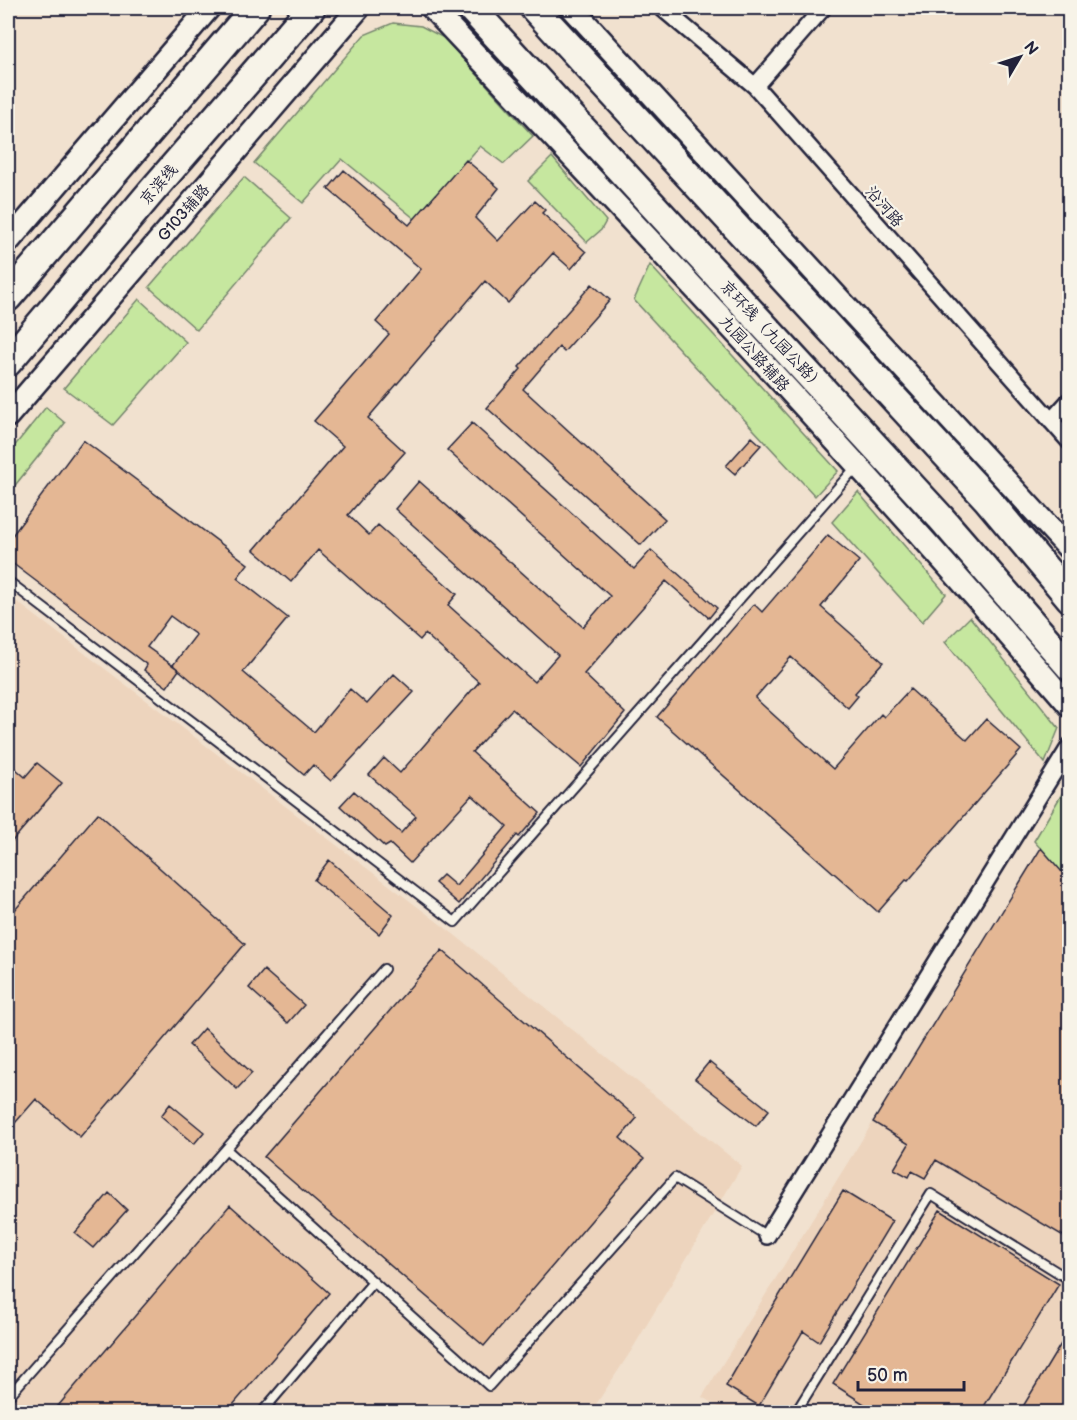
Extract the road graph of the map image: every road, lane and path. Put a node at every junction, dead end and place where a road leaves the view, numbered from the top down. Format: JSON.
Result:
{"nodes":[{"id":1,"x":209,"y":8,"type":"edge"},
{"id":2,"x":255,"y":8,"type":"edge"},
{"id":3,"x":311,"y":8,"type":"edge"},
{"id":4,"x":359,"y":8,"type":"edge"},
{"id":5,"x":432,"y":8,"type":"edge"},
{"id":6,"x":471,"y":8,"type":"edge"},
{"id":7,"x":534,"y":8,"type":"edge"},
{"id":8,"x":572,"y":8,"type":"edge"},
{"id":9,"x":662,"y":8,"type":"edge"},
{"id":10,"x":823,"y":8,"type":"edge"},
{"id":11,"x":755,"y":86,"type":"junction"},
{"id":12,"x":8,"y":242,"type":"edge"},
{"id":13,"x":8,"y":297,"type":"edge"},
{"id":14,"x":8,"y":362,"type":"edge"},
{"id":15,"x":1070,"y":400,"type":"edge"},
{"id":16,"x":8,"y":416,"type":"edge"},
{"id":17,"x":1051,"y":421,"type":"junction"},
{"id":18,"x":1070,"y":442,"type":"edge"},
{"id":19,"x":857,"y":466,"type":"junction"},
{"id":20,"x":1070,"y":550,"type":"edge"},
{"id":21,"x":8,"y":581,"type":"edge"},
{"id":22,"x":1070,"y":598,"type":"edge"},
{"id":23,"x":1070,"y":667,"type":"edge"},
{"id":24,"x":1070,"y":706,"type":"edge"},
{"id":25,"x":1070,"y":746,"type":"edge"},
{"id":26,"x":384,"y":969,"type":"dead end"},
{"id":27,"x":226,"y":1149,"type":"junction"},
{"id":28,"x":767,"y":1236,"type":"joint"},
{"id":29,"x":1070,"y":1280,"type":"edge"},
{"id":30,"x":373,"y":1282,"type":"junction"},
{"id":31,"x":8,"y":1397,"type":"edge"},
{"id":32,"x":262,"y":1413,"type":"edge"},
{"id":33,"x":796,"y":1413,"type":"edge"}],
"edges":[{"from":1,"to":12,"type":"street"},
{"from":2,"to":13,"type":"highway"},
{"from":3,"to":14,"type":"highway","name":"京滨线"},
{"from":4,"to":16,"type":"street","name":"G103辅路"},
{"from":5,"to":19,"type":"street","name":"九园公路辅路"},
{"from":6,"to":23,"type":"highway","name":"京环线（九园公路）"},
{"from":7,"to":22,"type":"highway"},
{"from":8,"to":20,"type":"street"},
{"from":9,"to":11,"type":"street","name":"沿河路"},
{"from":10,"to":11,"type":"street"},
{"from":11,"to":17,"type":"street","name":"沿河路"},
{"from":15,"to":17,"type":"street"},
{"from":17,"to":18,"type":"street","name":"沿河路"},
{"from":19,"to":21,"type":"lane"},
{"from":19,"to":24,"type":"street","name":"九园公路辅路"},
{"from":25,"to":28,"type":"street"},
{"from":26,"to":27,"type":"lane"},
{"from":27,"to":30,"type":"lane"},
{"from":27,"to":31,"type":"lane"},
{"from":28,"to":30,"type":"lane"},
{"from":29,"to":33,"type":"lane"},
{"from":30,"to":32,"type":"lane"}]}
